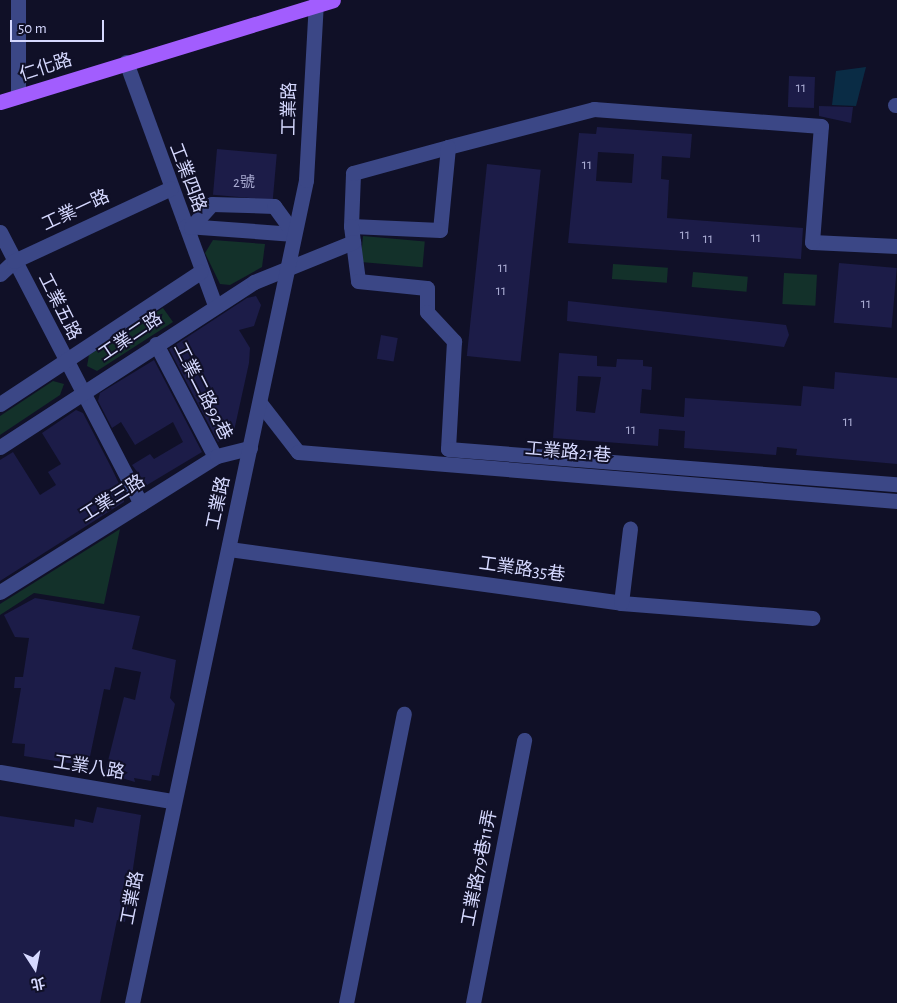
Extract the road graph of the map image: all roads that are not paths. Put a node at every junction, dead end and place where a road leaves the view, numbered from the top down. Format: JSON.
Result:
{"nodes":[{"id":1,"x":18,"y":0,"type":"edge"},
{"id":2,"x":333,"y":0,"type":"edge"},
{"id":3,"x":314,"y":3,"type":"edge"},
{"id":4,"x":126,"y":62,"type":"junction"},
{"id":5,"x":18,"y":96,"type":"junction"},
{"id":6,"x":0,"y":102,"type":"edge"},
{"id":7,"x":448,"y":147,"type":"junction"},
{"id":8,"x":171,"y":188,"type":"junction"},
{"id":9,"x":351,"y":226,"type":"junction"},
{"id":10,"x":188,"y":227,"type":"junction"},
{"id":11,"x":0,"y":232,"type":"edge"},
{"id":12,"x":294,"y":234,"type":"junction"},
{"id":13,"x":354,"y":242,"type":"junction"},
{"id":14,"x":897,"y":246,"type":"edge"},
{"id":15,"x":14,"y":261,"type":"junction"},
{"id":16,"x":288,"y":265,"type":"junction"},
{"id":17,"x":200,"y":272,"type":"junction"},
{"id":18,"x":0,"y":274,"type":"edge"},
{"id":19,"x":215,"y":305,"type":"junction"},
{"id":20,"x":156,"y":344,"type":"junction"},
{"id":21,"x":66,"y":361,"type":"junction"},
{"id":22,"x":82,"y":392,"type":"junction"},
{"id":23,"x":260,"y":403,"type":"junction"},
{"id":24,"x":0,"y":404,"type":"edge"},
{"id":25,"x":0,"y":447,"type":"edge"},
{"id":26,"x":250,"y":448,"type":"junction"},
{"id":27,"x":448,"y":455,"type":"junction"},
{"id":28,"x":215,"y":458,"type":"junction"},
{"id":29,"x":897,"y":484,"type":"edge"},
{"id":30,"x":897,"y":501,"type":"edge"},
{"id":31,"x":141,"y":504,"type":"junction"},
{"id":32,"x":630,"y":529,"type":"dead end"},
{"id":33,"x":229,"y":549,"type":"junction"},
{"id":34,"x":0,"y":592,"type":"edge"},
{"id":35,"x":621,"y":603,"type":"junction"},
{"id":36,"x":812,"y":618,"type":"dead end"},
{"id":37,"x":404,"y":714,"type":"dead end"},
{"id":38,"x":524,"y":740,"type":"dead end"},
{"id":39,"x":0,"y":772,"type":"edge"},
{"id":40,"x":172,"y":801,"type":"junction"},
{"id":41,"x":132,"y":1003,"type":"edge"},
{"id":42,"x":346,"y":1003,"type":"edge"},
{"id":43,"x":473,"y":1003,"type":"edge"}],
"edges":[{"from":1,"to":5,"type":"street"},
{"from":2,"to":3,"type":"main road","name":"仁化路"},
{"from":3,"to":4,"type":"main road","name":"仁化路"},
{"from":3,"to":12,"type":"street","name":"工業路"},
{"from":4,"to":5,"type":"main road","name":"仁化路"},
{"from":4,"to":8,"type":"street","name":"工業四路"},
{"from":5,"to":6,"type":"main road","name":"仁化路"},
{"from":7,"to":9,"type":"street"},
{"from":7,"to":9,"type":"street"},
{"from":7,"to":14,"type":"street"},
{"from":8,"to":10,"type":"street","name":"工業四路"},
{"from":8,"to":15,"type":"street","name":"工業一路"},
{"from":9,"to":13,"type":"street"},
{"from":10,"to":12,"type":"street"},
{"from":10,"to":12,"type":"street"},
{"from":10,"to":17,"type":"street","name":"工業四路"},
{"from":11,"to":15,"type":"street","name":"工業五路"},
{"from":12,"to":16,"type":"street","name":"工業路"},
{"from":13,"to":16,"type":"street","name":"工業二路"},
{"from":13,"to":27,"type":"street"},
{"from":15,"to":18,"type":"street","name":"工業一路"},
{"from":15,"to":21,"type":"street","name":"工業五路"},
{"from":16,"to":19,"type":"street","name":"工業二路"},
{"from":16,"to":23,"type":"street","name":"工業路"},
{"from":17,"to":19,"type":"street","name":"工業四路"},
{"from":17,"to":21,"type":"street","name":"工業二路"},
{"from":19,"to":20,"type":"street","name":"工業二路"},
{"from":20,"to":22,"type":"street","name":"工業二路"},
{"from":20,"to":28,"type":"street","name":"工業二路92巷"},
{"from":21,"to":22,"type":"street","name":"工業五路"},
{"from":21,"to":24,"type":"street","name":"工業二路"},
{"from":22,"to":25,"type":"street","name":"工業二路"},
{"from":22,"to":31,"type":"street","name":"工業五路"},
{"from":23,"to":26,"type":"street","name":"工業路"},
{"from":23,"to":27,"type":"street","name":"工業路21巷"},
{"from":26,"to":28,"type":"street","name":"工業三路"},
{"from":26,"to":33,"type":"street","name":"工業路"},
{"from":27,"to":29,"type":"street"},
{"from":27,"to":30,"type":"street","name":"工業路21巷"},
{"from":28,"to":31,"type":"street","name":"工業三路"},
{"from":31,"to":34,"type":"street","name":"工業三路"},
{"from":32,"to":35,"type":"street"},
{"from":33,"to":35,"type":"street","name":"工業路35巷"},
{"from":33,"to":40,"type":"street","name":"工業路"},
{"from":35,"to":36,"type":"street","name":"工業路35巷"},
{"from":37,"to":42,"type":"street"},
{"from":38,"to":43,"type":"street","name":"工業路79巷11弄"},
{"from":39,"to":40,"type":"street","name":"工業八路"},
{"from":40,"to":41,"type":"street","name":"工業路"}]}
